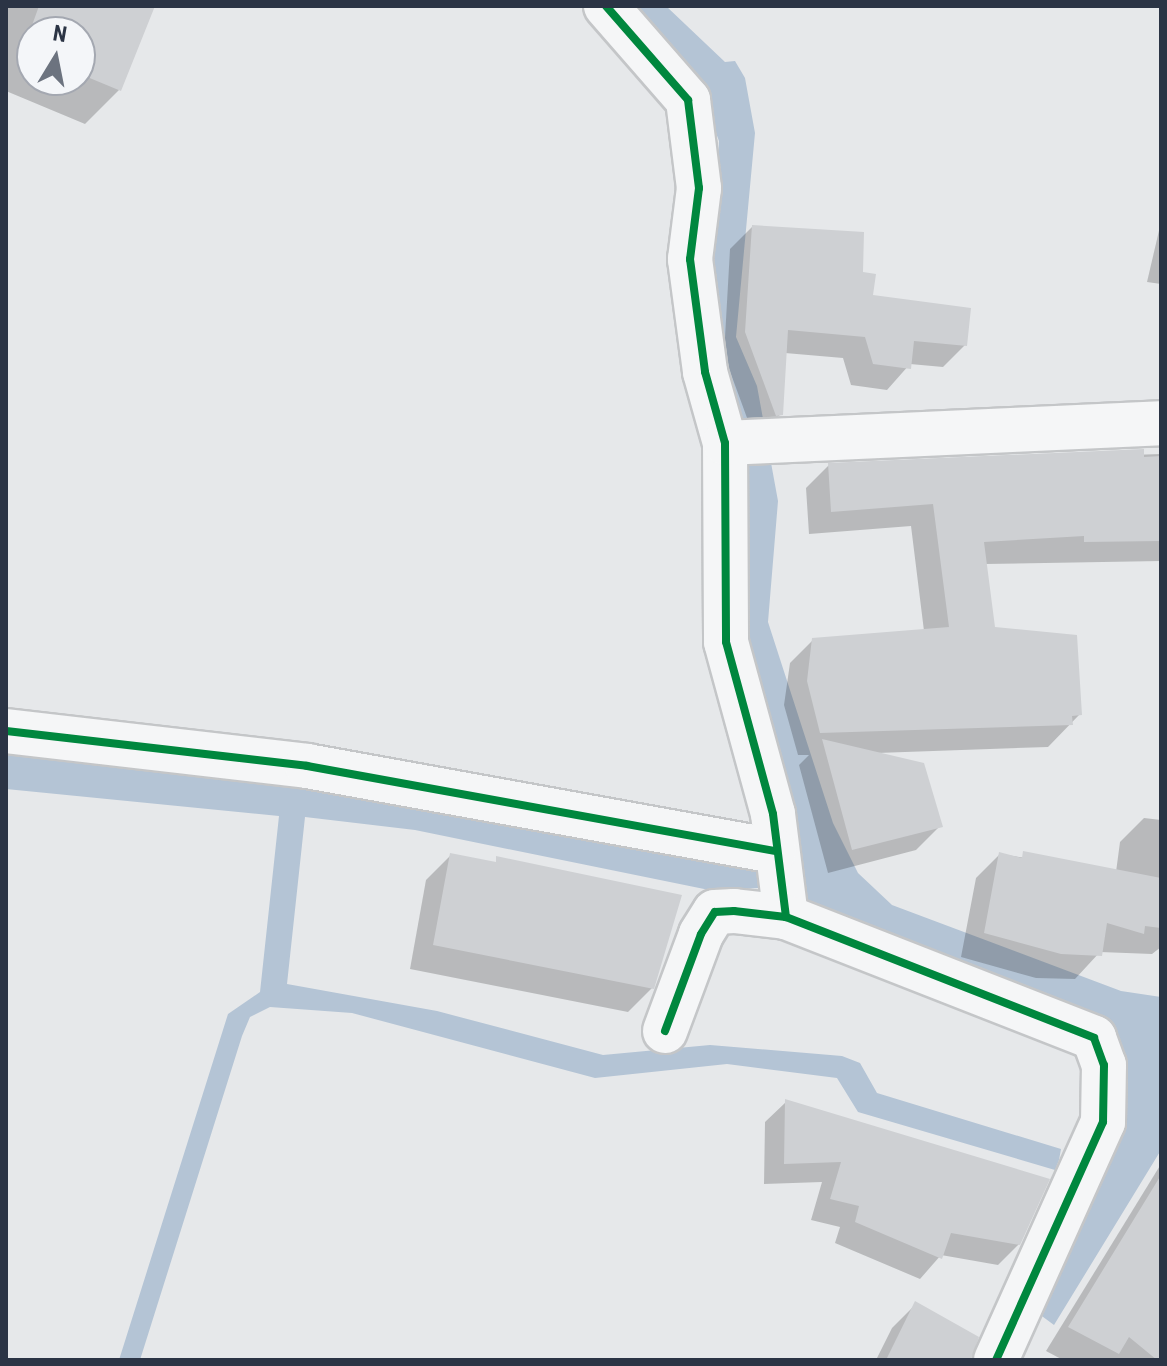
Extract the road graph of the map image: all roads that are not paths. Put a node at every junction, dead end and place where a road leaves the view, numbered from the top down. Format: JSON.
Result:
{"nodes":[{"id":1,"x":606,"y":6,"type":"edge"},
{"id":2,"x":1161,"y":423,"type":"edge"},
{"id":3,"x":725,"y":443,"type":"junction"},
{"id":4,"x":6,"y":731,"type":"edge"},
{"id":5,"x":774,"y":851,"type":"junction"},
{"id":6,"x":786,"y":915,"type":"junction"},
{"id":7,"x":665,"y":1031,"type":"dead end"},
{"id":8,"x":996,"y":1360,"type":"edge"}],
"edges":[{"from":1,"to":3,"type":"street"},
{"from":2,"to":3,"type":"street"},
{"from":3,"to":5,"type":"street"},
{"from":4,"to":5,"type":"street"},
{"from":5,"to":6,"type":"street"},
{"from":6,"to":7,"type":"street"},
{"from":6,"to":8,"type":"street"}]}
